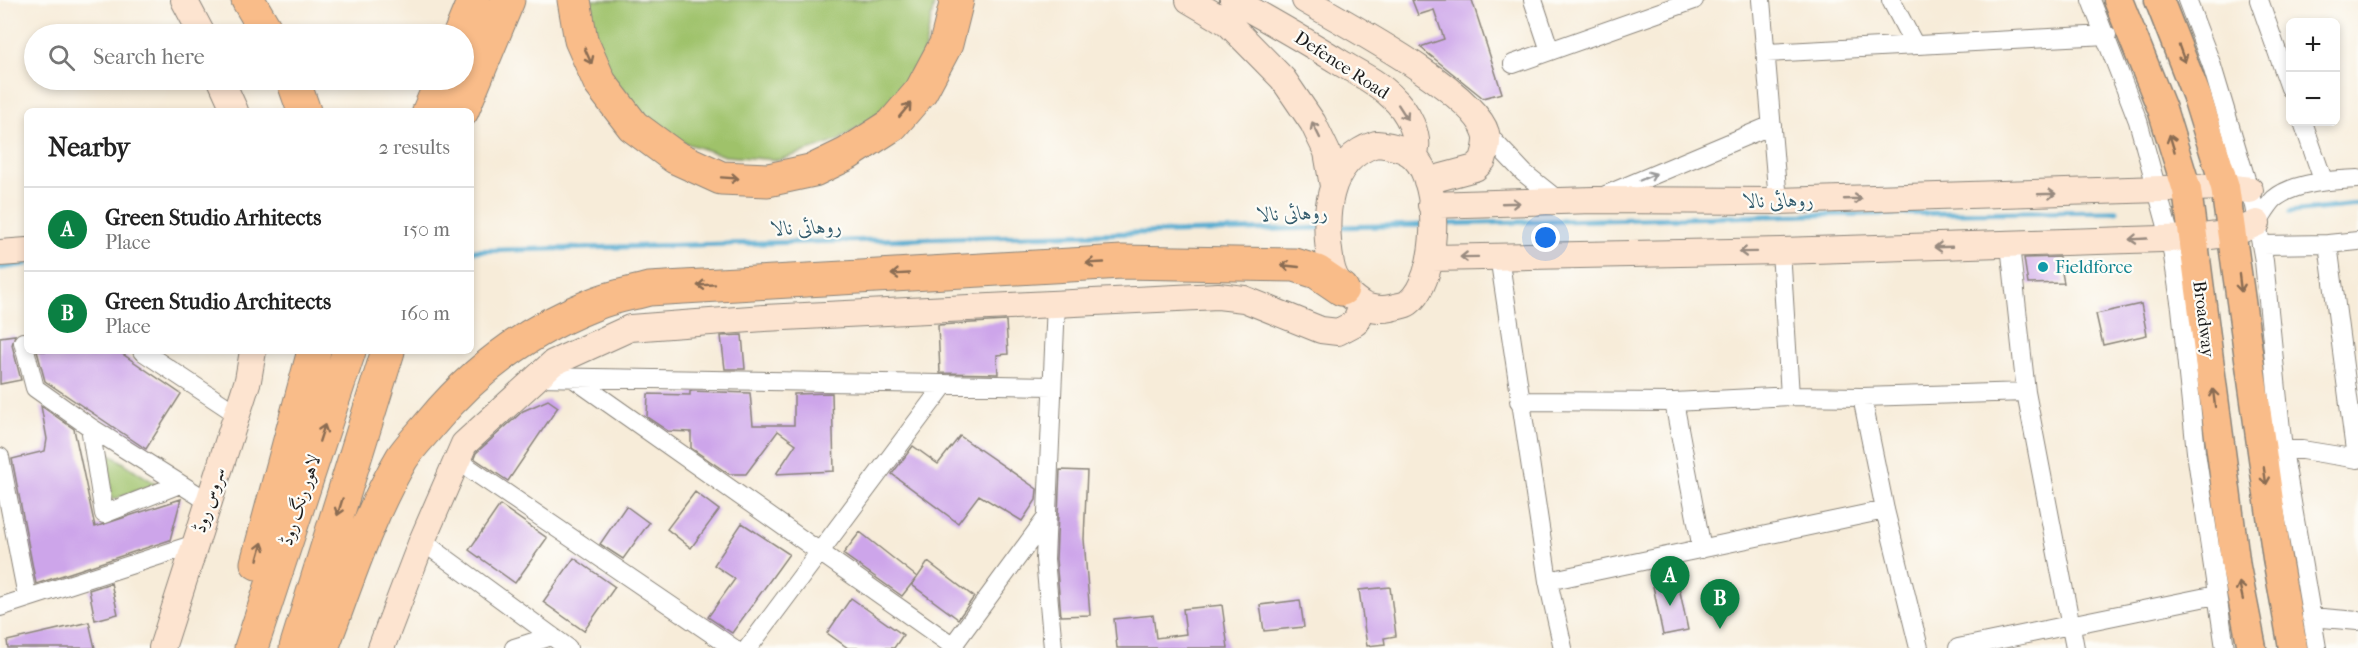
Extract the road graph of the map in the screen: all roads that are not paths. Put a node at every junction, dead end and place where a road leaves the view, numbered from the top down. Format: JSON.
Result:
{"nodes":[{"id":1,"x":184,"y":0,"type":"edge"},
{"id":2,"x":248,"y":0,"type":"edge"},
{"id":3,"x":474,"y":0,"type":"edge"},
{"id":4,"x":508,"y":0,"type":"edge"},
{"id":5,"x":574,"y":0,"type":"edge"},
{"id":6,"x":957,"y":0,"type":"edge"},
{"id":7,"x":1188,"y":0,"type":"edge"},
{"id":8,"x":1233,"y":0,"type":"edge"},
{"id":9,"x":1305,"y":0,"type":"edge"},
{"id":10,"x":1533,"y":0,"type":"edge"},
{"id":11,"x":1694,"y":0,"type":"edge"},
{"id":12,"x":1761,"y":0,"type":"edge"},
{"id":13,"x":1891,"y":0,"type":"edge"},
{"id":14,"x":2091,"y":0,"type":"edge"},
{"id":15,"x":2118,"y":0,"type":"edge"},
{"id":16,"x":2159,"y":0,"type":"edge"},
{"id":17,"x":2187,"y":0,"type":"edge"},
{"id":18,"x":2259,"y":0,"type":"edge"},
{"id":19,"x":197,"y":24,"type":"edge"},
{"id":20,"x":262,"y":24,"type":"edge"},
{"id":21,"x":464,"y":24,"type":"edge"},
{"id":22,"x":2107,"y":35,"type":"junction"},
{"id":23,"x":1914,"y":44,"type":"junction"},
{"id":24,"x":1550,"y":51,"type":"junction"},
{"id":25,"x":1767,"y":53,"type":"junction"},
{"id":26,"x":1513,"y":64,"type":"dead end"},
{"id":27,"x":2286,"y":77,"type":"edge"},
{"id":28,"x":474,"y":82,"type":"edge"},
{"id":29,"x":226,"y":90,"type":"edge"},
{"id":30,"x":297,"y":90,"type":"edge"},
{"id":31,"x":438,"y":90,"type":"edge"},
{"id":32,"x":471,"y":90,"type":"edge"},
{"id":33,"x":234,"y":108,"type":"edge"},
{"id":34,"x":303,"y":108,"type":"edge"},
{"id":35,"x":430,"y":108,"type":"edge"},
{"id":36,"x":463,"y":108,"type":"edge"},
{"id":37,"x":1772,"y":126,"type":"junction"},
{"id":38,"x":2303,"y":126,"type":"edge"},
{"id":39,"x":1486,"y":133,"type":"junction"},
{"id":40,"x":1414,"y":157,"type":"junction"},
{"id":41,"x":2323,"y":180,"type":"junction"},
{"id":42,"x":2358,"y":180,"type":"edge"},
{"id":43,"x":1333,"y":186,"type":"junction"},
{"id":44,"x":2238,"y":189,"type":"junction"},
{"id":45,"x":2173,"y":190,"type":"junction"},
{"id":46,"x":1429,"y":193,"type":"junction"},
{"id":47,"x":2274,"y":199,"type":"junction"},
{"id":48,"x":1594,"y":200,"type":"junction"},
{"id":49,"x":1559,"y":201,"type":"junction"},
{"id":50,"x":1778,"y":201,"type":"junction"},
{"id":51,"x":2251,"y":234,"type":"junction"},
{"id":52,"x":2182,"y":238,"type":"junction"},
{"id":53,"x":2358,"y":241,"type":"edge"},
{"id":54,"x":2328,"y":244,"type":"junction"},
{"id":55,"x":2010,"y":245,"type":"junction"},
{"id":56,"x":24,"y":250,"type":"edge"},
{"id":57,"x":1781,"y":251,"type":"junction"},
{"id":58,"x":0,"y":253,"type":"edge"},
{"id":59,"x":1498,"y":256,"type":"junction"},
{"id":60,"x":1432,"y":258,"type":"junction"},
{"id":61,"x":1353,"y":297,"type":"junction"},
{"id":62,"x":1056,"y":303,"type":"junction"},
{"id":63,"x":23,"y":342,"type":"dead end"},
{"id":64,"x":24,"y":346,"type":"edge"},
{"id":65,"x":26,"y":354,"type":"edge"},
{"id":66,"x":147,"y":354,"type":"edge"},
{"id":67,"x":252,"y":354,"type":"edge"},
{"id":68,"x":313,"y":354,"type":"edge"},
{"id":69,"x":348,"y":354,"type":"edge"},
{"id":70,"x":387,"y":354,"type":"edge"},
{"id":71,"x":536,"y":378,"type":"junction"},
{"id":72,"x":573,"y":378,"type":"junction"},
{"id":73,"x":945,"y":384,"type":"junction"},
{"id":74,"x":1052,"y":386,"type":"junction"},
{"id":75,"x":2026,"y":392,"type":"junction"},
{"id":76,"x":1790,"y":396,"type":"junction"},
{"id":77,"x":1862,"y":397,"type":"junction"},
{"id":78,"x":1520,"y":401,"type":"junction"},
{"id":79,"x":1674,"y":402,"type":"junction"},
{"id":80,"x":237,"y":414,"type":"junction"},
{"id":81,"x":90,"y":427,"type":"junction"},
{"id":82,"x":2283,"y":450,"type":"junction"},
{"id":83,"x":0,"y":457,"type":"edge"},
{"id":84,"x":2357,"y":459,"type":"edge"},
{"id":85,"x":457,"y":460,"type":"junction"},
{"id":86,"x":180,"y":484,"type":"junction"},
{"id":87,"x":209,"y":502,"type":"junction"},
{"id":88,"x":1885,"y":510,"type":"junction"},
{"id":89,"x":1047,"y":517,"type":"junction"},
{"id":90,"x":7,"y":527,"type":"edge"},
{"id":91,"x":422,"y":541,"type":"junction"},
{"id":92,"x":195,"y":544,"type":"junction"},
{"id":93,"x":1702,"y":549,"type":"junction"},
{"id":94,"x":820,"y":552,"type":"junction"},
{"id":95,"x":1548,"y":581,"type":"junction"},
{"id":96,"x":2216,"y":595,"type":"junction"},
{"id":97,"x":27,"y":596,"type":"junction"},
{"id":98,"x":0,"y":607,"type":"edge"},
{"id":99,"x":2311,"y":617,"type":"junction"},
{"id":100,"x":2358,"y":621,"type":"edge"},
{"id":101,"x":2071,"y":624,"type":"junction"},
{"id":102,"x":552,"y":636,"type":"junction"},
{"id":103,"x":954,"y":647,"type":"edge"},
{"id":104,"x":162,"y":648,"type":"edge"},
{"id":105,"x":233,"y":648,"type":"edge"},
{"id":106,"x":251,"y":648,"type":"edge"},
{"id":107,"x":296,"y":648,"type":"edge"},
{"id":108,"x":322,"y":648,"type":"edge"},
{"id":109,"x":381,"y":648,"type":"edge"},
{"id":110,"x":514,"y":648,"type":"edge"},
{"id":111,"x":568,"y":648,"type":"edge"},
{"id":112,"x":733,"y":648,"type":"edge"},
{"id":113,"x":748,"y":648,"type":"edge"},
{"id":114,"x":1053,"y":648,"type":"edge"},
{"id":115,"x":1563,"y":648,"type":"edge"},
{"id":116,"x":1919,"y":648,"type":"edge"},
{"id":117,"x":1958,"y":648,"type":"edge"},
{"id":118,"x":2075,"y":648,"type":"edge"},
{"id":119,"x":2225,"y":648,"type":"edge"},
{"id":120,"x":2252,"y":648,"type":"edge"},
{"id":121,"x":2293,"y":648,"type":"edge"},
{"id":122,"x":2317,"y":648,"type":"edge"}],
"edges":[{"from":1,"to":19,"type":"street"},
{"from":2,"to":20,"type":"highway"},
{"from":3,"to":21,"type":"highway"},
{"from":4,"to":28,"type":"highway"},
{"from":5,"to":6,"type":"highway","one_way":true},
{"from":43,"to":7,"type":"street","one_way":true},
{"from":8,"to":40,"type":"street","name":"Defence Road","one_way":true},
{"from":9,"to":39,"type":"street"},
{"from":10,"to":24,"type":"street"},
{"from":11,"to":24,"type":"street"},
{"from":12,"to":25,"type":"street"},
{"from":13,"to":23,"type":"street"},
{"from":14,"to":22,"type":"street"},
{"from":45,"to":15,"type":"main road","name":"Broadway","one_way":true},
{"from":16,"to":44,"type":"main road","one_way":true},
{"from":17,"to":44,"type":"street"},
{"from":18,"to":27,"type":"street"},
{"from":22,"to":23,"type":"street"},
{"from":22,"to":45,"type":"street"},
{"from":23,"to":25,"type":"street"},
{"from":24,"to":26,"type":"street"},
{"from":25,"to":37,"type":"street"},
{"from":29,"to":33,"type":"street"},
{"from":30,"to":34,"type":"highway"},
{"from":31,"to":35,"type":"highway"},
{"from":32,"to":36,"type":"highway"},
{"from":48,"to":37,"type":"street","one_way":true},
{"from":37,"to":50,"type":"street"},
{"from":38,"to":41,"type":"street"},
{"from":39,"to":46,"type":"street"},
{"from":39,"to":49,"type":"street"},
{"from":40,"to":43,"type":"street"},
{"from":40,"to":46,"type":"street"},
{"from":41,"to":42,"type":"street"},
{"from":41,"to":47,"type":"street"},
{"from":43,"to":61,"type":"street"},
{"from":44,"to":45,"type":"street"},
{"from":44,"to":47,"type":"street"},
{"from":44,"to":51,"type":"main road"},
{"from":50,"to":45,"type":"street","one_way":true},
{"from":45,"to":52,"type":"main road","name":"Broadway"},
{"from":46,"to":49,"type":"street","one_way":true},
{"from":46,"to":60,"type":"street"},
{"from":47,"to":51,"type":"street"},
{"from":48,"to":49,"type":"street"},
{"from":48,"to":50,"type":"street"},
{"from":51,"to":52,"type":"street"},
{"from":51,"to":54,"type":"street"},
{"from":51,"to":82,"type":"street"},
{"from":51,"to":121,"type":"main road","one_way":true},
{"from":52,"to":55,"type":"street","one_way":true},
{"from":52,"to":96,"type":"street"},
{"from":120,"to":52,"type":"main road","name":"Broadway","one_way":true},
{"from":53,"to":54,"type":"street"},
{"from":54,"to":84,"type":"street"},
{"from":55,"to":57,"type":"street","one_way":true},
{"from":55,"to":75,"type":"street"},
{"from":56,"to":58,"type":"street"},
{"from":57,"to":59,"type":"street","one_way":true},
{"from":57,"to":76,"type":"street"},
{"from":59,"to":60,"type":"street","one_way":true},
{"from":59,"to":78,"type":"street"},
{"from":60,"to":61,"type":"street"},
{"from":61,"to":62,"type":"street"},
{"from":61,"to":108,"type":"highway","one_way":true},
{"from":62,"to":71,"type":"street"},
{"from":62,"to":74,"type":"street"},
{"from":63,"to":64,"type":"street"},
{"from":65,"to":81,"type":"street"},
{"from":66,"to":80,"type":"street"},
{"from":67,"to":80,"type":"street","name":"سروس روڈ"},
{"from":105,"to":68,"type":"highway","one_way":true},
{"from":106,"to":69,"type":"highway","name":"لاہور رنگ روڈ","one_way":true},
{"from":70,"to":107,"type":"highway","one_way":true},
{"from":71,"to":72,"type":"street"},
{"from":71,"to":85,"type":"street"},
{"from":72,"to":73,"type":"street"},
{"from":72,"to":94,"type":"street"},
{"from":73,"to":74,"type":"street"},
{"from":73,"to":94,"type":"street"},
{"from":74,"to":89,"type":"street"},
{"from":75,"to":77,"type":"street"},
{"from":75,"to":101,"type":"street"},
{"from":76,"to":77,"type":"street"},
{"from":76,"to":79,"type":"street"},
{"from":77,"to":88,"type":"street"},
{"from":78,"to":79,"type":"street"},
{"from":78,"to":95,"type":"street"},
{"from":79,"to":93,"type":"street"},
{"from":80,"to":87,"type":"street","name":"سروس روڈ"},
{"from":81,"to":86,"type":"street"},
{"from":81,"to":86,"type":"street"},
{"from":82,"to":84,"type":"street"},
{"from":82,"to":99,"type":"street"},
{"from":83,"to":90,"type":"street"},
{"from":85,"to":91,"type":"street"},
{"from":85,"to":112,"type":"street"},
{"from":86,"to":87,"type":"street"},
{"from":87,"to":92,"type":"street","name":"سروس روڈ"},
{"from":88,"to":93,"type":"street"},
{"from":88,"to":116,"type":"street"},
{"from":89,"to":103,"type":"street"},
{"from":89,"to":114,"type":"street"},
{"from":90,"to":97,"type":"street"},
{"from":91,"to":102,"type":"street"},
{"from":91,"to":109,"type":"street"},
{"from":92,"to":97,"type":"street"},
{"from":92,"to":104,"type":"street","name":"سروس روڈ"},
{"from":93,"to":95,"type":"street"},
{"from":94,"to":103,"type":"street"},
{"from":94,"to":113,"type":"street"},
{"from":95,"to":115,"type":"street"},
{"from":96,"to":101,"type":"street"},
{"from":96,"to":119,"type":"street"},
{"from":97,"to":98,"type":"street"},
{"from":99,"to":100,"type":"street"},
{"from":99,"to":122,"type":"street"},
{"from":101,"to":117,"type":"street"},
{"from":101,"to":118,"type":"street"},
{"from":102,"to":110,"type":"street"},
{"from":102,"to":111,"type":"street"}]}
